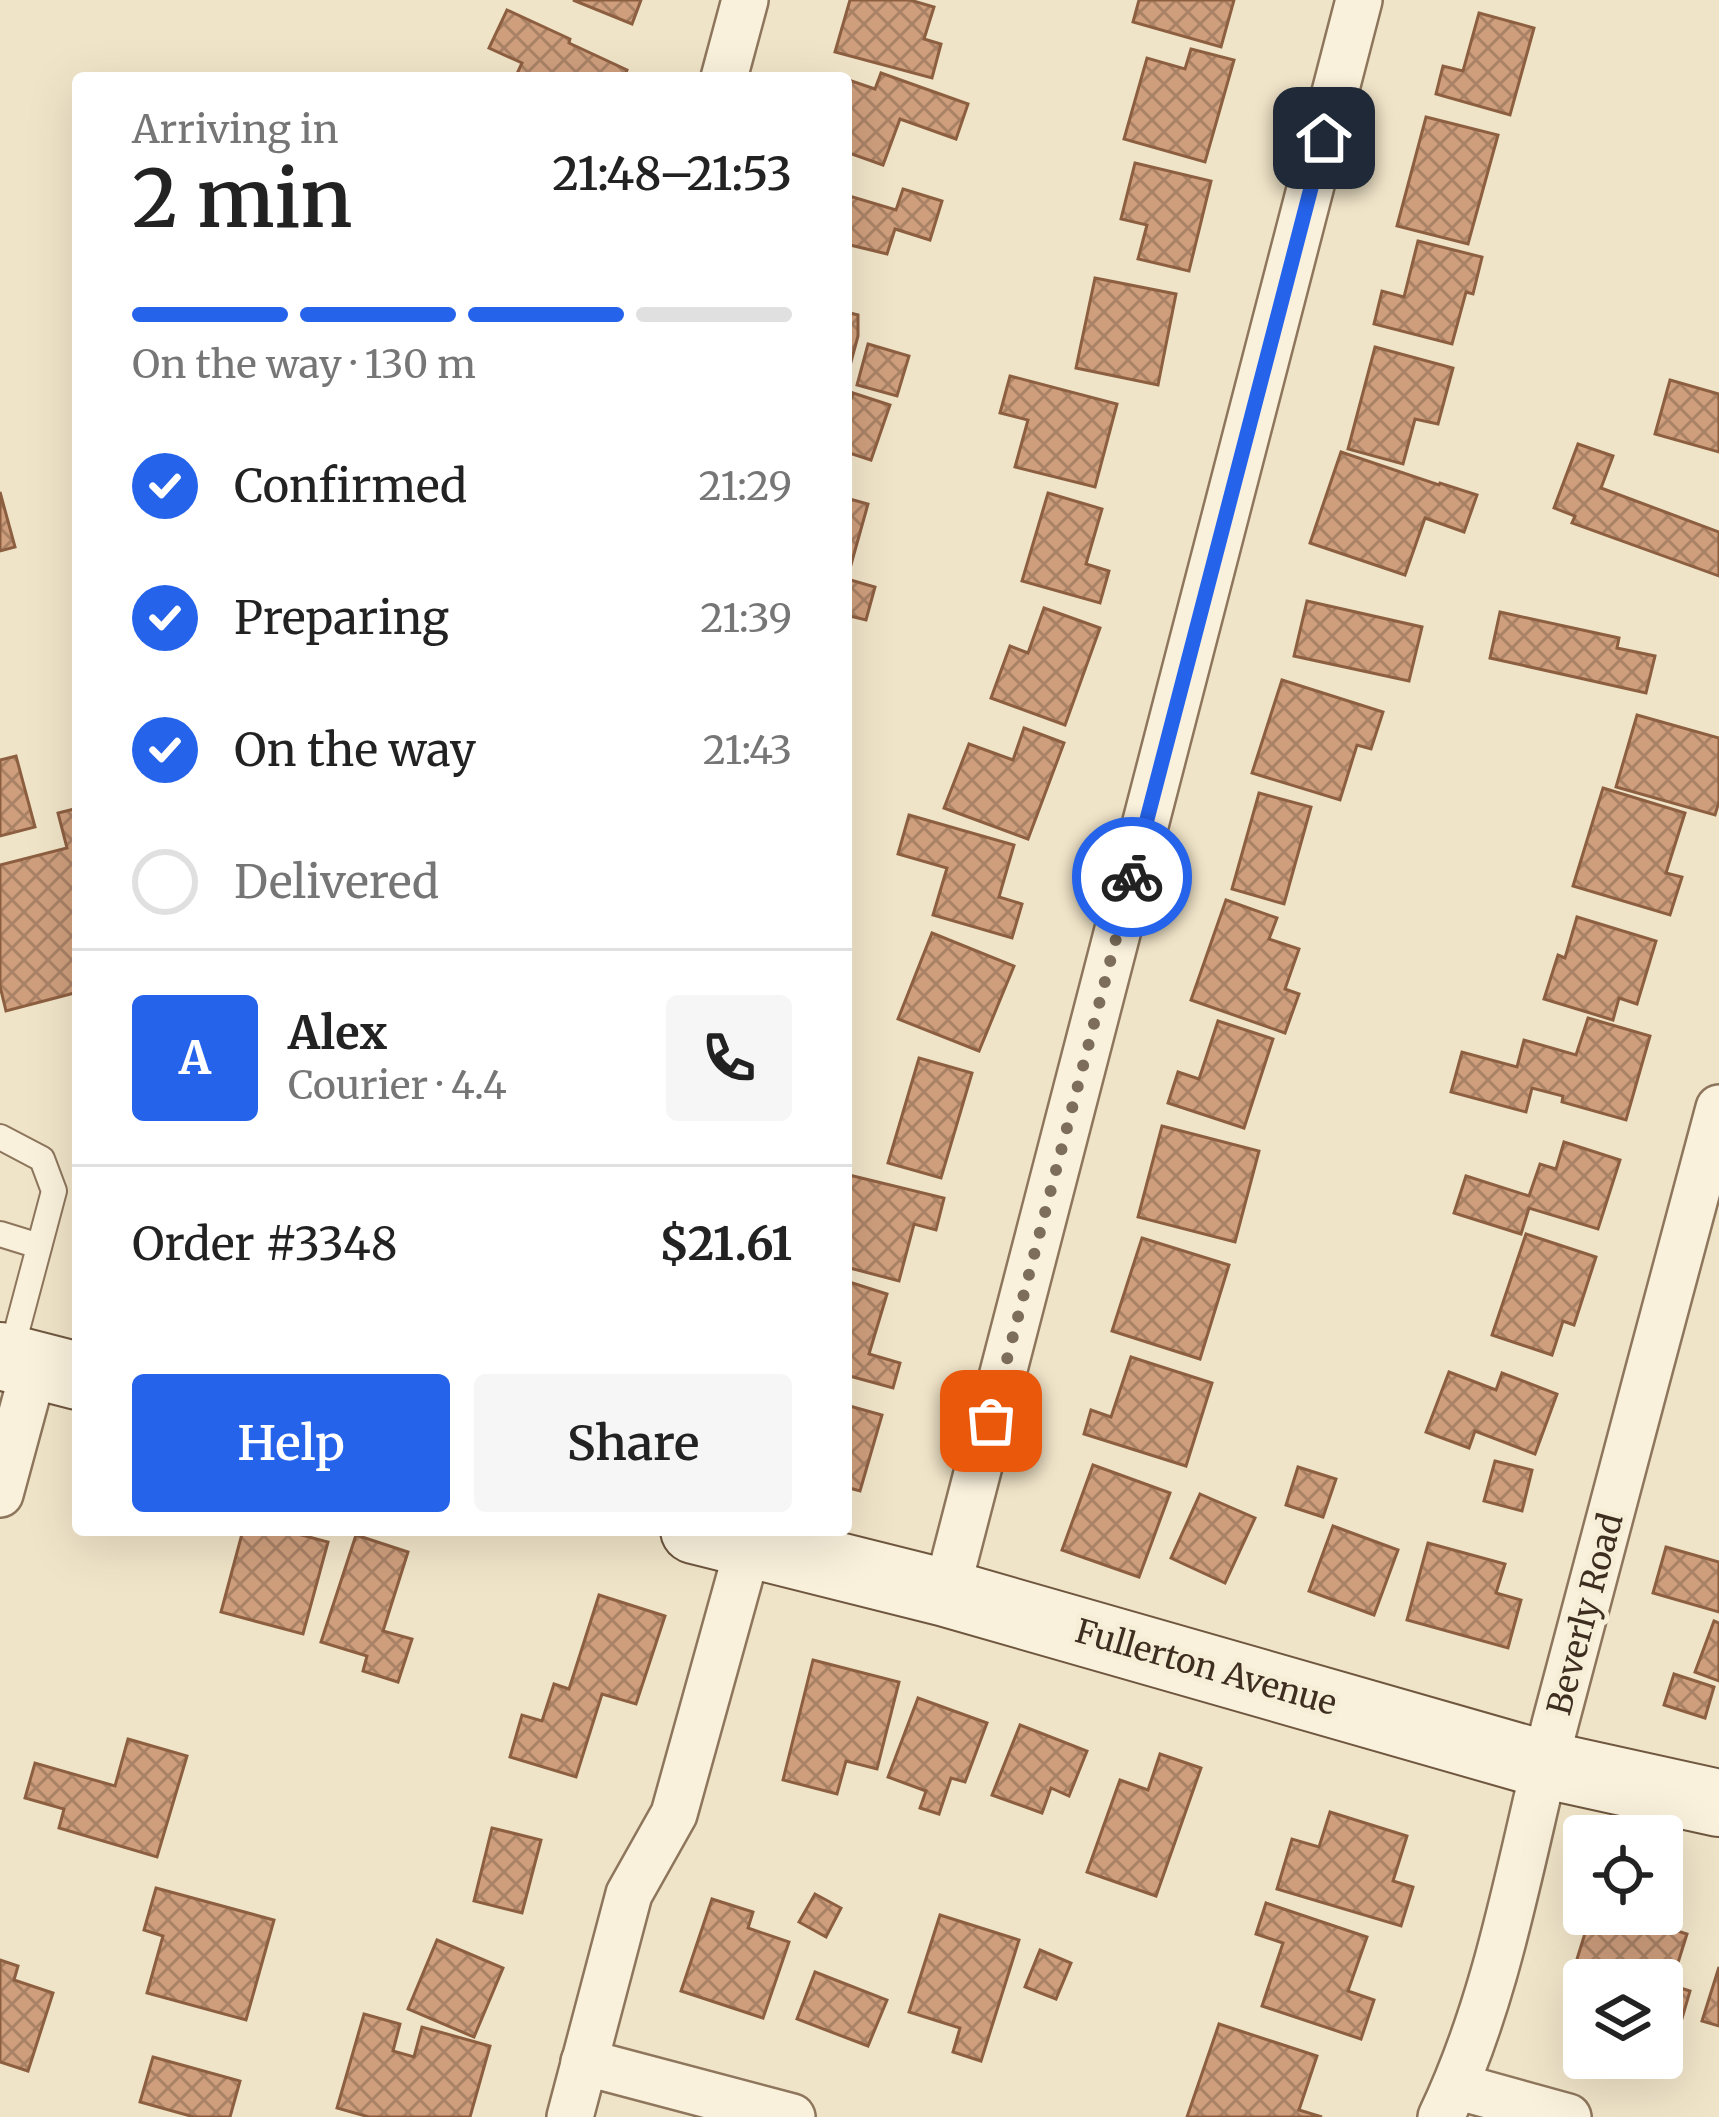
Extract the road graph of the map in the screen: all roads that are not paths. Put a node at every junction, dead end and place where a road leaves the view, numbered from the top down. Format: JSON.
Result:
{"nodes":[{"id":1,"x":745,"y":0,"type":"edge"},
{"id":2,"x":1359,"y":0,"type":"edge"},
{"id":3,"x":726,"y":72,"type":"edge"},
{"id":4,"x":1719,"y":1108,"type":"edge"},
{"id":5,"x":0,"y":1137,"type":"edge"},
{"id":6,"x":0,"y":1234,"type":"edge"},
{"id":7,"x":39,"y":1246,"type":"junction"},
{"id":8,"x":31,"y":1364,"type":"edge"},
{"id":9,"x":0,"y":1494,"type":"edge"},
{"id":10,"x":722,"y":1537,"type":"edge"},
{"id":11,"x":946,"y":1593,"type":"junction"},
{"id":12,"x":1546,"y":1765,"type":"junction"},
{"id":13,"x":1719,"y":1803,"type":"edge"},
{"id":14,"x":584,"y":2062,"type":"junction"},
{"id":15,"x":1448,"y":2101,"type":"edge"},
{"id":16,"x":570,"y":2117,"type":"edge"},
{"id":17,"x":792,"y":2117,"type":"edge"},
{"id":18,"x":1568,"y":2117,"type":"edge"}],
"edges":[{"from":1,"to":3,"type":"street"},
{"from":2,"to":11,"type":"street"},
{"from":4,"to":12,"type":"street","name":"Beverly Road"},
{"from":5,"to":7,"type":"lane"},
{"from":6,"to":7,"type":"lane"},
{"from":7,"to":8,"type":"lane"},
{"from":8,"to":9,"type":"street"},
{"from":10,"to":11,"type":"main road","name":"Fullerton Avenue"},
{"from":10,"to":14,"type":"street"},
{"from":11,"to":12,"type":"main road","name":"Fullerton Avenue"},
{"from":12,"to":13,"type":"main road","name":"Fullerton Avenue"},
{"from":12,"to":15,"type":"street","name":"Beverly Road"},
{"from":14,"to":16,"type":"street"},
{"from":14,"to":17,"type":"street"},
{"from":15,"to":18,"type":"street"}]}
